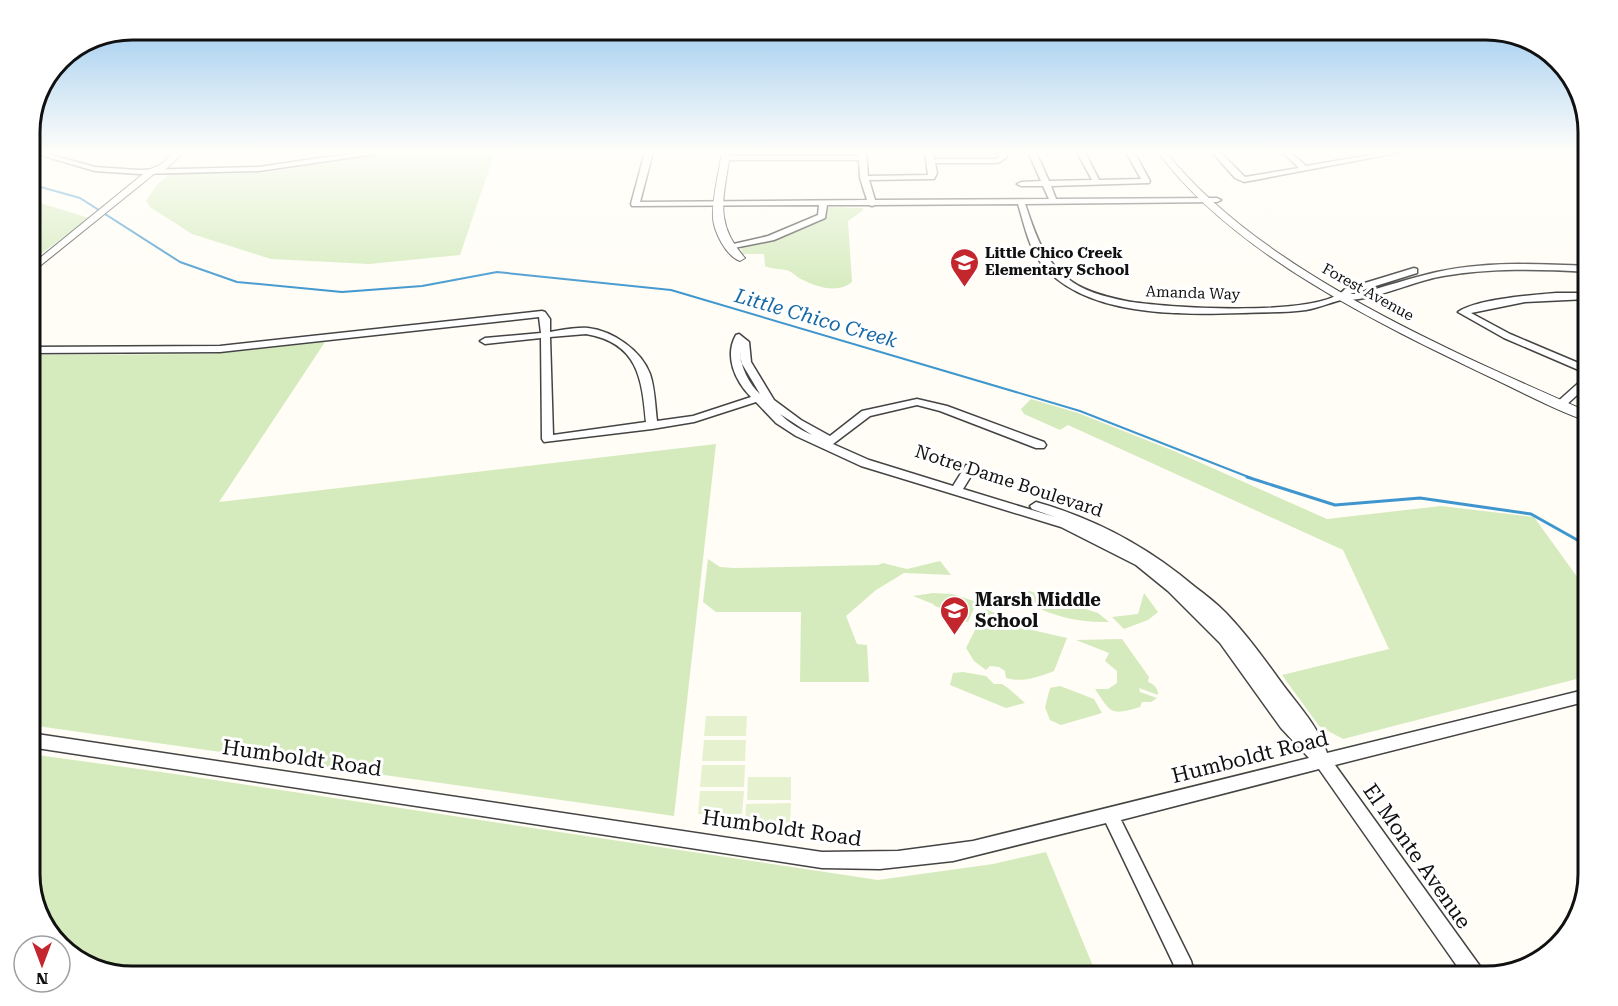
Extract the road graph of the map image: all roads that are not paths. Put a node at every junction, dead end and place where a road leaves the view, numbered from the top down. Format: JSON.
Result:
{"nodes":[{"id":1,"x":118,"y":199,"type":"edge"},
{"id":2,"x":636,"y":199,"type":"edge"},
{"id":3,"x":723,"y":199,"type":"edge"},
{"id":4,"x":870,"y":199,"type":"edge"},
{"id":5,"x":1053,"y":199,"type":"edge"},
{"id":6,"x":1211,"y":200,"type":"joint"},
{"id":7,"x":1021,"y":202,"type":"junction"},
{"id":8,"x":1054,"y":202,"type":"junction"},
{"id":9,"x":722,"y":204,"type":"junction"},
{"id":10,"x":823,"y":204,"type":"junction"},
{"id":11,"x":872,"y":204,"type":"junction"},
{"id":12,"x":734,"y":247,"type":"joint"},
{"id":13,"x":41,"y":262,"type":"edge"},
{"id":14,"x":1577,"y":263,"type":"edge"},
{"id":15,"x":1577,"y":268,"type":"edge"},
{"id":16,"x":1349,"y":295,"type":"junction"},
{"id":17,"x":1577,"y":296,"type":"edge"},
{"id":18,"x":546,"y":334,"type":"junction"},
{"id":19,"x":485,"y":341,"type":"dead end"},
{"id":20,"x":41,"y":350,"type":"edge"},
{"id":21,"x":1577,"y":366,"type":"edge"},
{"id":22,"x":1577,"y":389,"type":"edge"},
{"id":23,"x":1563,"y":402,"type":"junction"},
{"id":24,"x":1577,"y":406,"type":"edge"},
{"id":25,"x":1577,"y":411,"type":"edge"},
{"id":26,"x":652,"y":426,"type":"junction"},
{"id":27,"x":827,"y":443,"type":"junction"},
{"id":28,"x":1040,"y":446,"type":"dead end"},
{"id":29,"x":970,"y":468,"type":"dead end"},
{"id":30,"x":959,"y":486,"type":"junction"},
{"id":31,"x":1578,"y":698,"type":"edge"},
{"id":32,"x":41,"y":742,"type":"edge"},
{"id":33,"x":1323,"y":762,"type":"junction"},
{"id":34,"x":1110,"y":814,"type":"junction"},
{"id":35,"x":1183,"y":966,"type":"edge"},
{"id":36,"x":1468,"y":966,"type":"edge"}],
"edges":[{"from":1,"to":13,"type":"street"},
{"from":2,"to":9,"type":"street"},
{"from":3,"to":9,"type":"street"},
{"from":4,"to":11,"type":"street"},
{"from":5,"to":8,"type":"street"},
{"from":6,"to":8,"type":"street"},
{"from":6,"to":16,"type":"street","name":"Forest Avenue"},
{"from":7,"to":8,"type":"street"},
{"from":7,"to":11,"type":"street"},
{"from":7,"to":16,"type":"street","name":"Amanda Way"},
{"from":9,"to":10,"type":"street"},
{"from":9,"to":12,"type":"street"},
{"from":10,"to":11,"type":"street"},
{"from":10,"to":12,"type":"street"},
{"from":14,"to":16,"type":"street"},
{"from":15,"to":16,"type":"street"},
{"from":16,"to":23,"type":"street","name":"Forest Avenue"},
{"from":17,"to":21,"type":"street"},
{"from":18,"to":19,"type":"street"},
{"from":18,"to":20,"type":"street"},
{"from":18,"to":26,"type":"street"},
{"from":18,"to":26,"type":"street"},
{"from":22,"to":23,"type":"street"},
{"from":23,"to":24,"type":"street","name":"Forest Avenue"},
{"from":23,"to":25,"type":"street","name":"Forest Avenue"},
{"from":26,"to":27,"type":"street","name":"Notre Dame Boulevard"},
{"from":27,"to":28,"type":"street"},
{"from":27,"to":30,"type":"street","name":"Notre Dame Boulevard"},
{"from":29,"to":30,"type":"street"},
{"from":30,"to":33,"type":"street","name":"Notre Dame Boulevard"},
{"from":31,"to":33,"type":"street","name":"Humboldt Road"},
{"from":32,"to":34,"type":"street","name":"Humboldt Road"},
{"from":33,"to":34,"type":"street","name":"Humboldt Road"},
{"from":33,"to":36,"type":"street","name":"El Monte Avenue"},
{"from":34,"to":35,"type":"street"}]}
